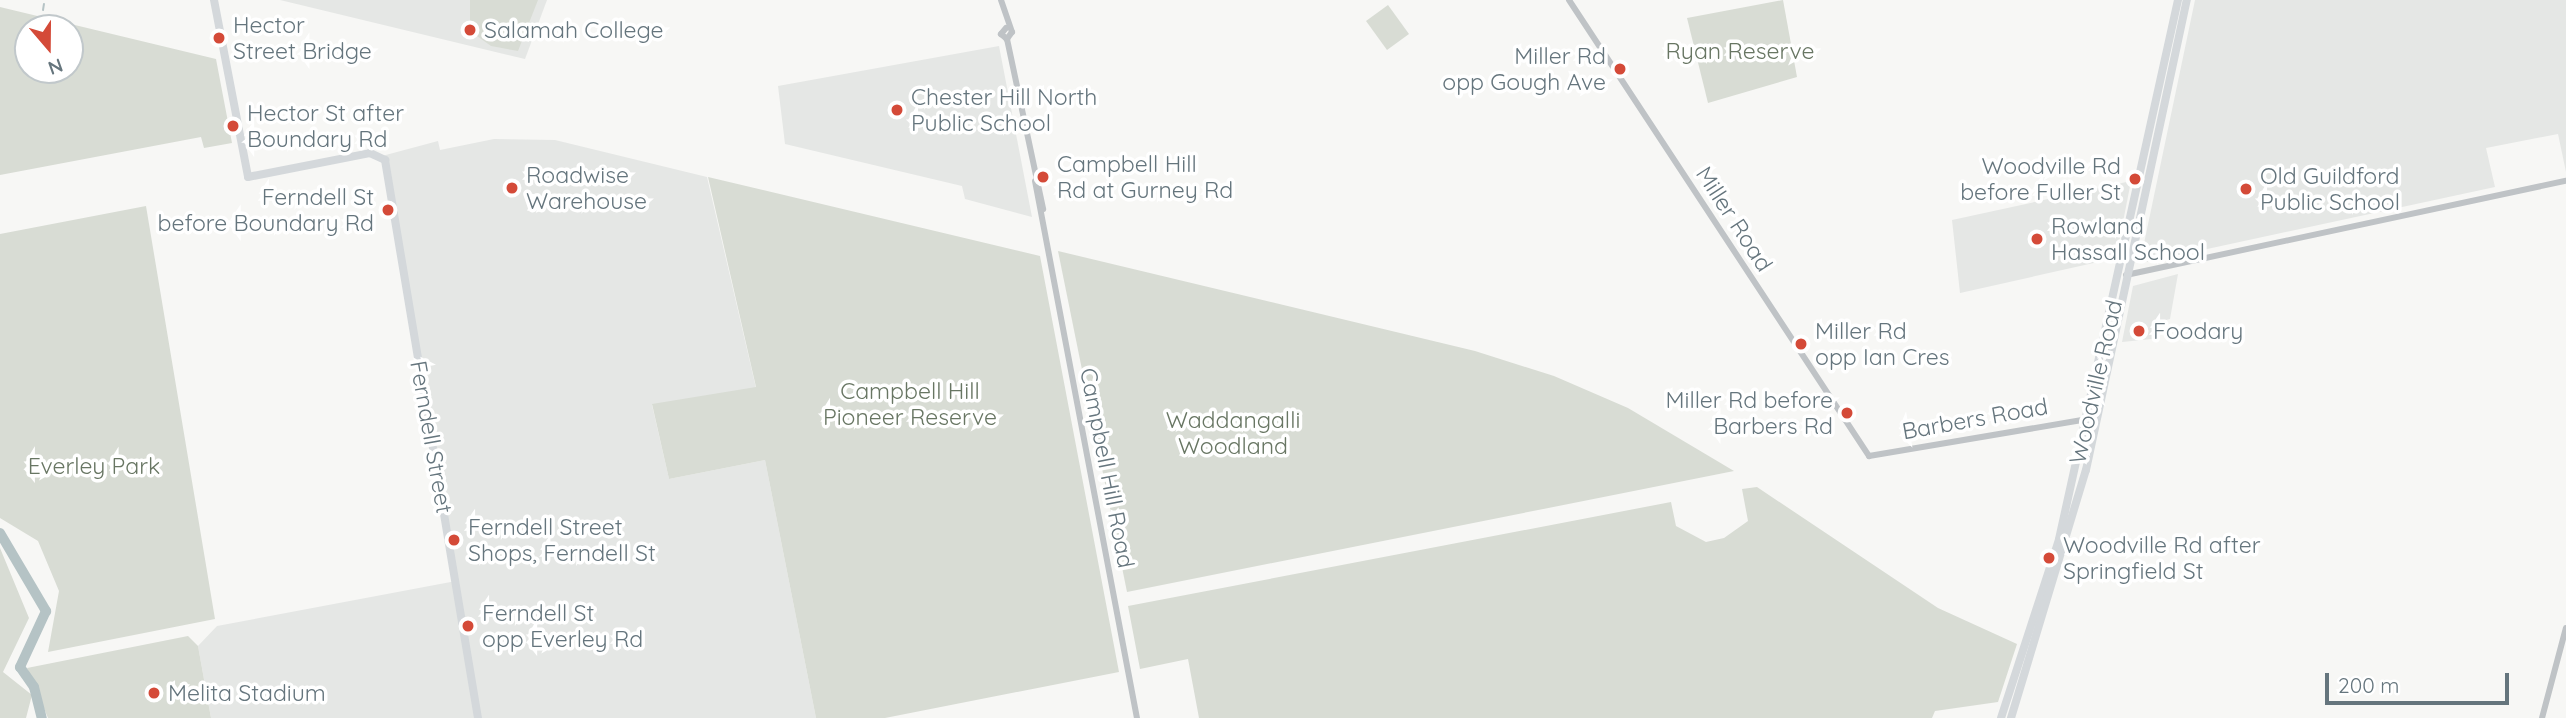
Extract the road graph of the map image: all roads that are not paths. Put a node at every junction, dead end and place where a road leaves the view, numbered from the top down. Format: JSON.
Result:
{"nodes":[{"id":1,"x":214,"y":0,"type":"edge"},
{"id":2,"x":1001,"y":0,"type":"edge"},
{"id":3,"x":1569,"y":0,"type":"edge"},
{"id":4,"x":2178,"y":0,"type":"edge"},
{"id":5,"x":2187,"y":0,"type":"edge"},
{"id":6,"x":2566,"y":181,"type":"edge"},
{"id":7,"x":2124,"y":274,"type":"junction"},
{"id":8,"x":2088,"y":419,"type":"junction"},
{"id":9,"x":1869,"y":456,"type":"joint"},
{"id":10,"x":2566,"y":628,"type":"edge"},
{"id":11,"x":2026,"y":660,"type":"junction"},
{"id":12,"x":478,"y":718,"type":"edge"},
{"id":13,"x":1137,"y":718,"type":"edge"},
{"id":14,"x":2001,"y":718,"type":"edge"},
{"id":15,"x":2011,"y":718,"type":"edge"},
{"id":16,"x":2542,"y":718,"type":"edge"}],
"edges":[{"from":1,"to":12,"type":"main road","name":"Ferndell Street"},
{"from":2,"to":13,"type":"street","name":"Campbell Hill Road"},
{"from":3,"to":9,"type":"street","name":"Miller Road"},
{"from":4,"to":7,"type":"main road","name":"Woodville Road"},
{"from":5,"to":7,"type":"main road","name":"Woodville Road"},
{"from":6,"to":7,"type":"street"},
{"from":7,"to":8,"type":"main road","name":"Woodville Road"},
{"from":7,"to":11,"type":"main road","name":"Woodville Road"},
{"from":8,"to":9,"type":"street","name":"Barbers Road"},
{"from":8,"to":11,"type":"main road","name":"Woodville Road"},
{"from":10,"to":16,"type":"street"},
{"from":11,"to":14,"type":"main road","name":"Woodville Road"},
{"from":11,"to":15,"type":"main road","name":"Woodville Road"}]}
